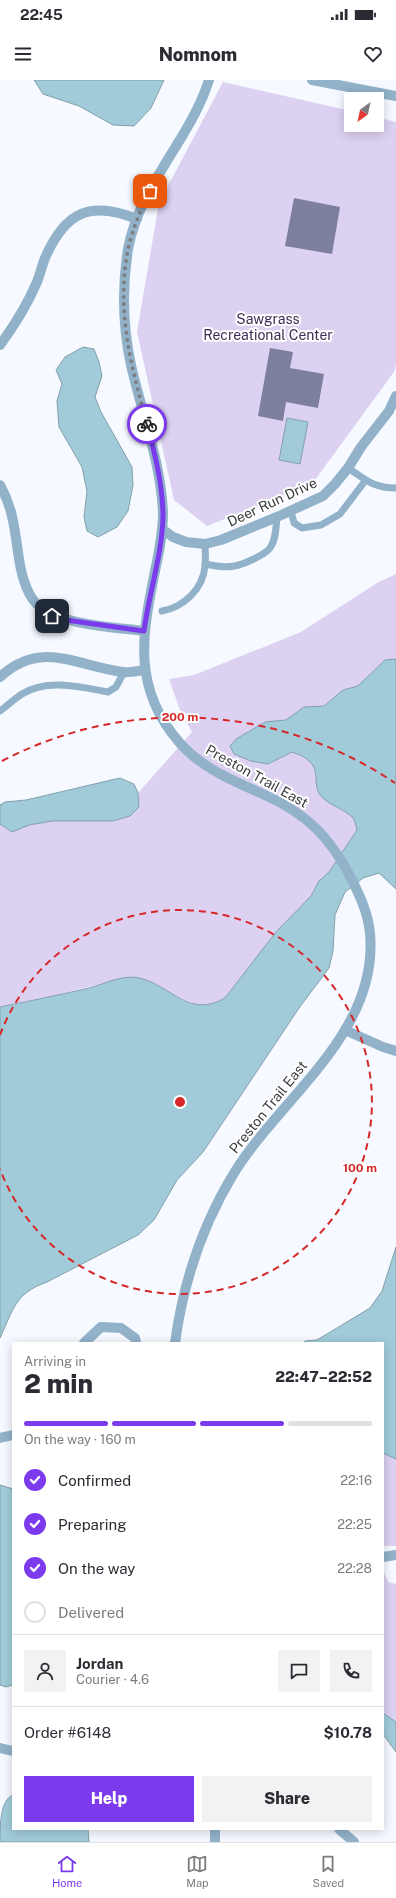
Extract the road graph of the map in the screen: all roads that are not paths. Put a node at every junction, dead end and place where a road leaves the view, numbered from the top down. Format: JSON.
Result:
{"nodes":[{"id":1,"x":209,"y":80,"type":"edge"},
{"id":2,"x":312,"y":80,"type":"edge"},
{"id":3,"x":326,"y":81,"type":"edge"},
{"id":4,"x":396,"y":96,"type":"edge"},
{"id":5,"x":137,"y":219,"type":"junction"},
{"id":6,"x":0,"y":345,"type":"edge"},
{"id":7,"x":396,"y":396,"type":"edge"},
{"id":8,"x":392,"y":413,"type":"edge"},
{"id":9,"x":348,"y":468,"type":"junction"},
{"id":10,"x":365,"y":481,"type":"junction"},
{"id":11,"x":0,"y":485,"type":"edge"},
{"id":12,"x":396,"y":488,"type":"edge"},
{"id":13,"x":291,"y":511,"type":"junction"},
{"id":14,"x":277,"y":517,"type":"junction"},
{"id":15,"x":162,"y":529,"type":"junction"},
{"id":16,"x":205,"y":544,"type":"junction"},
{"id":17,"x":205,"y":564,"type":"junction"},
{"id":18,"x":162,"y":611,"type":"dead end"},
{"id":19,"x":144,"y":631,"type":"junction"},
{"id":20,"x":144,"y":670,"type":"junction"},
{"id":21,"x":124,"y":672,"type":"junction"},
{"id":22,"x":0,"y":677,"type":"edge"},
{"id":23,"x":0,"y":711,"type":"edge"},
{"id":24,"x":345,"y":1030,"type":"junction"},
{"id":25,"x":396,"y":1051,"type":"edge"},
{"id":26,"x":85,"y":1342,"type":"edge"},
{"id":27,"x":136,"y":1342,"type":"edge"},
{"id":28,"x":174,"y":1342,"type":"edge"},
{"id":29,"x":12,"y":1435,"type":"edge"},
{"id":30,"x":0,"y":1438,"type":"edge"},
{"id":31,"x":396,"y":1555,"type":"edge"},
{"id":32,"x":384,"y":1557,"type":"edge"},
{"id":33,"x":0,"y":1748,"type":"edge"},
{"id":34,"x":12,"y":1751,"type":"edge"},
{"id":35,"x":215,"y":1830,"type":"edge"},
{"id":36,"x":340,"y":1830,"type":"edge"},
{"id":37,"x":216,"y":1842,"type":"edge"},
{"id":38,"x":354,"y":1842,"type":"edge"}],
"edges":[{"from":1,"to":5,"type":"street","name":"Preston Trail East"},
{"from":2,"to":3,"type":"street"},
{"from":3,"to":4,"type":"street"},
{"from":5,"to":6,"type":"street"},
{"from":5,"to":15,"type":"street","name":"Preston Trail East"},
{"from":7,"to":8,"type":"street","name":"Deer Run Drive"},
{"from":8,"to":9,"type":"street","name":"Deer Run Drive"},
{"from":9,"to":10,"type":"lane"},
{"from":9,"to":13,"type":"street","name":"Deer Run Drive"},
{"from":10,"to":12,"type":"lane"},
{"from":10,"to":13,"type":"lane"},
{"from":11,"to":19,"type":"street"},
{"from":13,"to":14,"type":"street","name":"Deer Run Drive"},
{"from":14,"to":16,"type":"street","name":"Deer Run Drive"},
{"from":14,"to":17,"type":"lane"},
{"from":15,"to":16,"type":"street","name":"Deer Run Drive"},
{"from":15,"to":19,"type":"street","name":"Preston Trail East"},
{"from":16,"to":17,"type":"lane"},
{"from":17,"to":18,"type":"lane"},
{"from":19,"to":20,"type":"street","name":"Preston Trail East"},
{"from":20,"to":21,"type":"street"},
{"from":20,"to":24,"type":"street","name":"Preston Trail East"},
{"from":21,"to":22,"type":"street"},
{"from":21,"to":23,"type":"lane"},
{"from":24,"to":25,"type":"street"},
{"from":24,"to":28,"type":"street","name":"Preston Trail East"},
{"from":26,"to":27,"type":"street"},
{"from":29,"to":30,"type":"street"},
{"from":31,"to":32,"type":"street"},
{"from":33,"to":34,"type":"street"},
{"from":35,"to":37,"type":"street"},
{"from":36,"to":38,"type":"street"}]}
